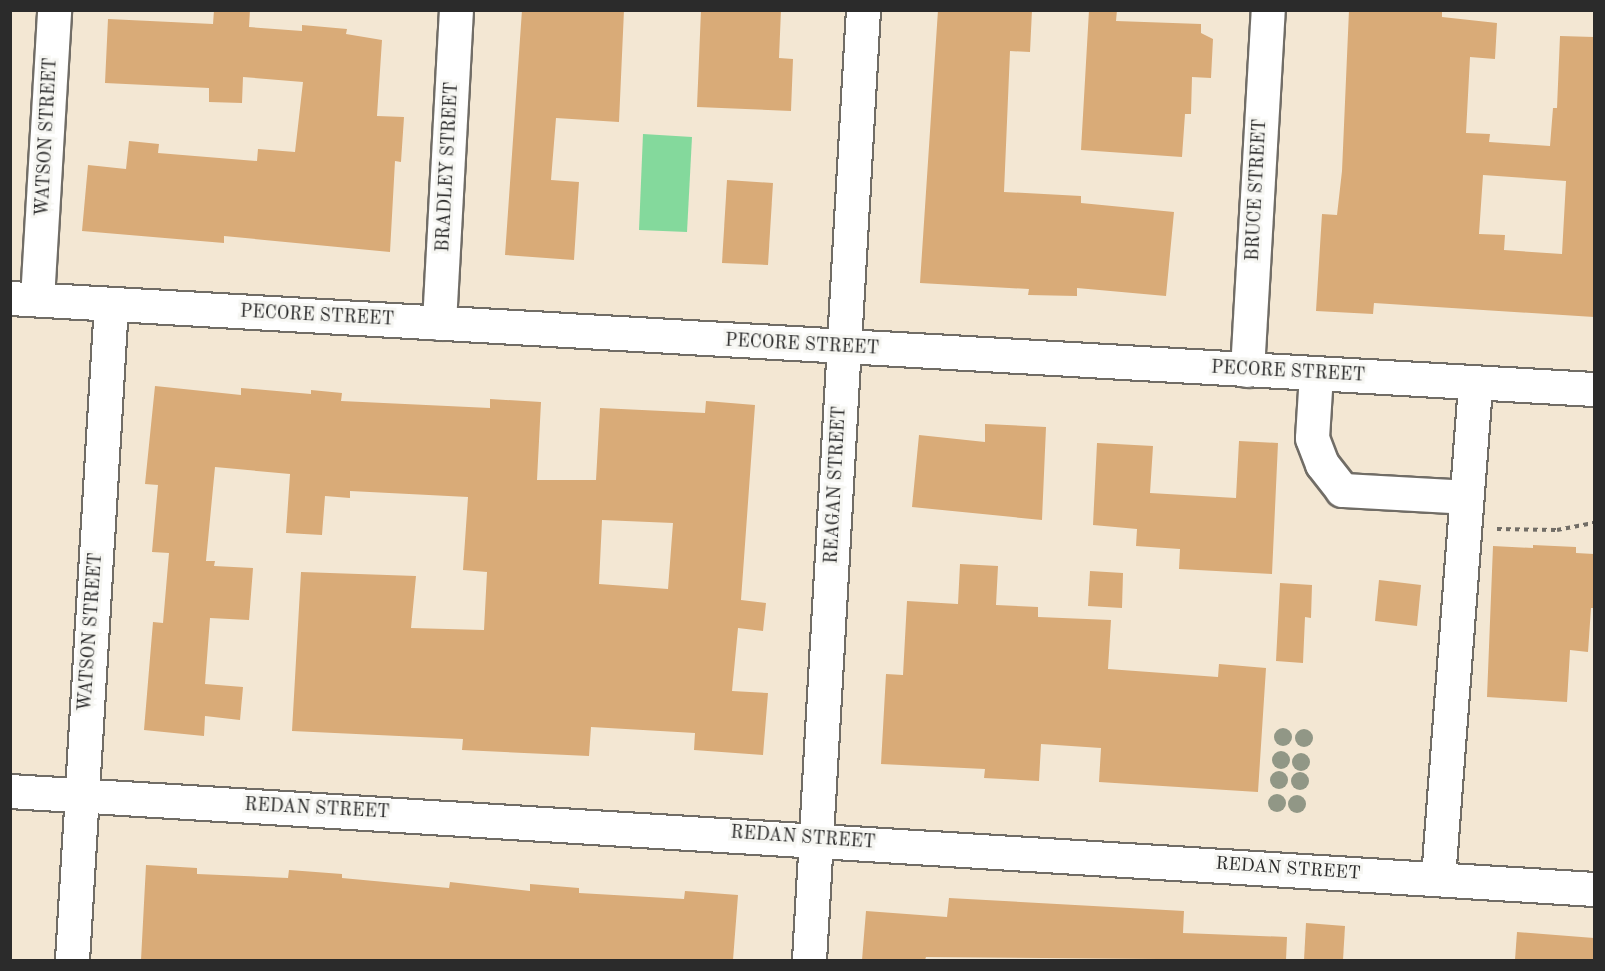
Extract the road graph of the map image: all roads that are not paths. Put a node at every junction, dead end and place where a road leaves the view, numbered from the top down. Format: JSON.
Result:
{"nodes":[{"id":1,"x":54,"y":10,"type":"edge"},
{"id":2,"x":456,"y":10,"type":"edge"},
{"id":3,"x":863,"y":10,"type":"edge"},
{"id":4,"x":1268,"y":10,"type":"edge"},
{"id":5,"x":24,"y":299,"type":"edge"},
{"id":6,"x":111,"y":304,"type":"junction"},
{"id":7,"x":439,"y":323,"type":"junction"},
{"id":8,"x":844,"y":348,"type":"junction"},
{"id":9,"x":1247,"y":370,"type":"junction"},
{"id":10,"x":1316,"y":374,"type":"junction"},
{"id":11,"x":1475,"y":382,"type":"junction"},
{"id":12,"x":1594,"y":389,"type":"edge"},
{"id":13,"x":1466,"y":497,"type":"junction"},
{"id":14,"x":10,"y":791,"type":"edge"},
{"id":15,"x":81,"y":795,"type":"junction"},
{"id":16,"x":816,"y":838,"type":"junction"},
{"id":17,"x":1438,"y":878,"type":"junction"},
{"id":18,"x":1594,"y":889,"type":"edge"},
{"id":19,"x":72,"y":960,"type":"edge"},
{"id":20,"x":809,"y":960,"type":"edge"}],
"edges":[{"from":1,"to":5,"type":"street","name":"WATSON STREET"},
{"from":2,"to":7,"type":"street","name":"BRADLEY STREET"},
{"from":3,"to":8,"type":"street","name":"REAGAN STREET"},
{"from":4,"to":9,"type":"street","name":"BRUCE STREET"},
{"from":5,"to":6,"type":"street","name":"PECORE STREET"},
{"from":6,"to":7,"type":"street","name":"PECORE STREET"},
{"from":6,"to":15,"type":"street","name":"WATSON STREET"},
{"from":7,"to":8,"type":"street","name":"PECORE STREET"},
{"from":8,"to":9,"type":"street","name":"PECORE STREET"},
{"from":8,"to":16,"type":"street","name":"REAGAN STREET"},
{"from":9,"to":10,"type":"street","name":"PECORE STREET"},
{"from":10,"to":11,"type":"street","name":"PECORE STREET"},
{"from":10,"to":13,"type":"street"},
{"from":11,"to":12,"type":"street","name":"PECORE STREET"},
{"from":11,"to":13,"type":"street"},
{"from":13,"to":17,"type":"street"},
{"from":14,"to":15,"type":"street","name":"REDAN STREET"},
{"from":15,"to":16,"type":"street","name":"REDAN STREET"},
{"from":15,"to":19,"type":"street","name":"WATSON STREET"},
{"from":16,"to":17,"type":"street","name":"REDAN STREET"},
{"from":16,"to":20,"type":"street","name":"REAGAN STREET"},
{"from":17,"to":18,"type":"street","name":"REDAN STREET"}]}
